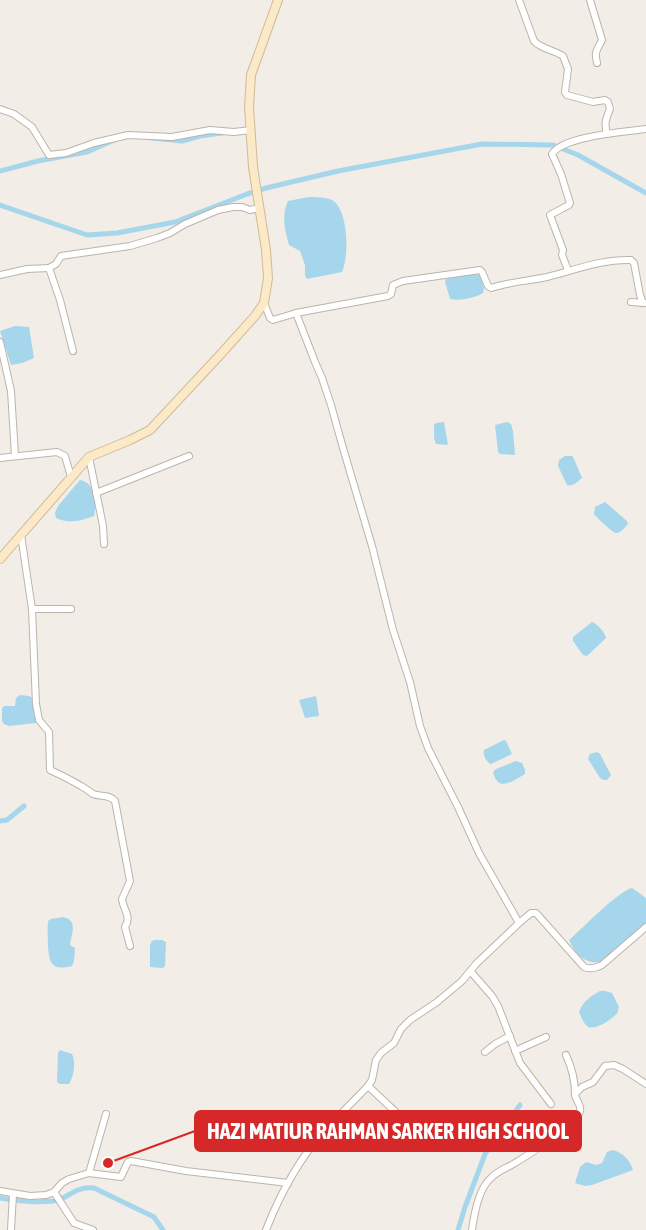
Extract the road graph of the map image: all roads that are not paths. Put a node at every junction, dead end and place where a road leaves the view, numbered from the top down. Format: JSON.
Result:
{"nodes":[{"id":1,"x":278,"y":0,"type":"edge"},
{"id":2,"x":519,"y":0,"type":"edge"},
{"id":3,"x":590,"y":0,"type":"edge"},
{"id":4,"x":597,"y":63,"type":"dead end"},
{"id":5,"x":0,"y":109,"type":"edge"},
{"id":6,"x":646,"y":129,"type":"edge"},
{"id":7,"x":251,"y":130,"type":"junction"},
{"id":8,"x":607,"y":134,"type":"junction"},
{"id":9,"x":260,"y":208,"type":"junction"},
{"id":10,"x":49,"y":268,"type":"junction"},
{"id":11,"x":568,"y":270,"type":"junction"},
{"id":12,"x":0,"y":275,"type":"edge"},
{"id":13,"x":631,"y":302,"type":"dead end"},
{"id":14,"x":264,"y":303,"type":"junction"},
{"id":15,"x":645,"y":303,"type":"edge"},
{"id":16,"x":296,"y":313,"type":"junction"},
{"id":17,"x":0,"y":342,"type":"edge"},
{"id":18,"x":73,"y":351,"type":"dead end"},
{"id":19,"x":15,"y":456,"type":"junction"},
{"id":20,"x":189,"y":456,"type":"dead end"},
{"id":21,"x":89,"y":457,"type":"junction"},
{"id":22,"x":0,"y":458,"type":"edge"},
{"id":23,"x":71,"y":477,"type":"junction"},
{"id":24,"x":96,"y":493,"type":"junction"},
{"id":25,"x":21,"y":535,"type":"junction"},
{"id":26,"x":104,"y":544,"type":"dead end"},
{"id":27,"x":0,"y":559,"type":"edge"},
{"id":28,"x":32,"y":609,"type":"junction"},
{"id":29,"x":71,"y":609,"type":"dead end"},
{"id":30,"x":519,"y":922,"type":"junction"},
{"id":31,"x":646,"y":927,"type":"edge"},
{"id":32,"x":130,"y":946,"type":"dead end"},
{"id":33,"x":471,"y":972,"type":"junction"},
{"id":34,"x":510,"y":1036,"type":"junction"},
{"id":35,"x":546,"y":1037,"type":"dead end"},
{"id":36,"x":515,"y":1051,"type":"junction"},
{"id":37,"x":485,"y":1052,"type":"dead end"},
{"id":38,"x":566,"y":1055,"type":"dead end"},
{"id":39,"x":646,"y":1084,"type":"edge"},
{"id":40,"x":368,"y":1086,"type":"junction"},
{"id":41,"x":575,"y":1094,"type":"junction"},
{"id":42,"x":551,"y":1104,"type":"dead end"},
{"id":43,"x":106,"y":1114,"type":"dead end"},
{"id":44,"x":410,"y":1116,"type":"dead end"},
{"id":45,"x":89,"y":1173,"type":"junction"},
{"id":46,"x":288,"y":1183,"type":"junction"},
{"id":47,"x":0,"y":1191,"type":"edge"},
{"id":48,"x":55,"y":1194,"type":"junction"},
{"id":49,"x":13,"y":1195,"type":"junction"},
{"id":50,"x":73,"y":1226,"type":"edge"},
{"id":51,"x":11,"y":1230,"type":"edge"},
{"id":52,"x":93,"y":1230,"type":"edge"},
{"id":53,"x":266,"y":1230,"type":"edge"},
{"id":54,"x":472,"y":1230,"type":"edge"}],
"edges":[{"from":1,"to":7,"type":"main road"},
{"from":2,"to":8,"type":"street"},
{"from":3,"to":4,"type":"street"},
{"from":5,"to":7,"type":"street"},
{"from":6,"to":8,"type":"street"},
{"from":7,"to":9,"type":"main road"},
{"from":8,"to":11,"type":"street"},
{"from":9,"to":10,"type":"street"},
{"from":9,"to":14,"type":"main road"},
{"from":10,"to":12,"type":"street"},
{"from":10,"to":18,"type":"street"},
{"from":11,"to":15,"type":"street"},
{"from":11,"to":16,"type":"street"},
{"from":13,"to":15,"type":"street"},
{"from":14,"to":16,"type":"street"},
{"from":14,"to":21,"type":"main road"},
{"from":16,"to":30,"type":"street"},
{"from":17,"to":19,"type":"street"},
{"from":19,"to":22,"type":"street"},
{"from":19,"to":23,"type":"street"},
{"from":20,"to":24,"type":"street"},
{"from":21,"to":23,"type":"main road"},
{"from":21,"to":24,"type":"street"},
{"from":23,"to":25,"type":"main road"},
{"from":24,"to":26,"type":"street"},
{"from":25,"to":27,"type":"main road"},
{"from":25,"to":28,"type":"street"},
{"from":28,"to":29,"type":"street"},
{"from":28,"to":32,"type":"street"},
{"from":30,"to":31,"type":"street"},
{"from":30,"to":33,"type":"street"},
{"from":33,"to":34,"type":"street"},
{"from":33,"to":40,"type":"street"},
{"from":34,"to":36,"type":"street"},
{"from":34,"to":37,"type":"street"},
{"from":35,"to":36,"type":"street"},
{"from":36,"to":42,"type":"street"},
{"from":38,"to":41,"type":"street"},
{"from":39,"to":41,"type":"street"},
{"from":40,"to":44,"type":"street"},
{"from":40,"to":46,"type":"street"},
{"from":41,"to":54,"type":"street"},
{"from":43,"to":45,"type":"street"},
{"from":45,"to":46,"type":"street"},
{"from":45,"to":48,"type":"street"},
{"from":46,"to":53,"type":"street"},
{"from":47,"to":49,"type":"street"},
{"from":48,"to":49,"type":"street"},
{"from":48,"to":50,"type":"street"},
{"from":49,"to":51,"type":"street"},
{"from":50,"to":52,"type":"street"}]}
